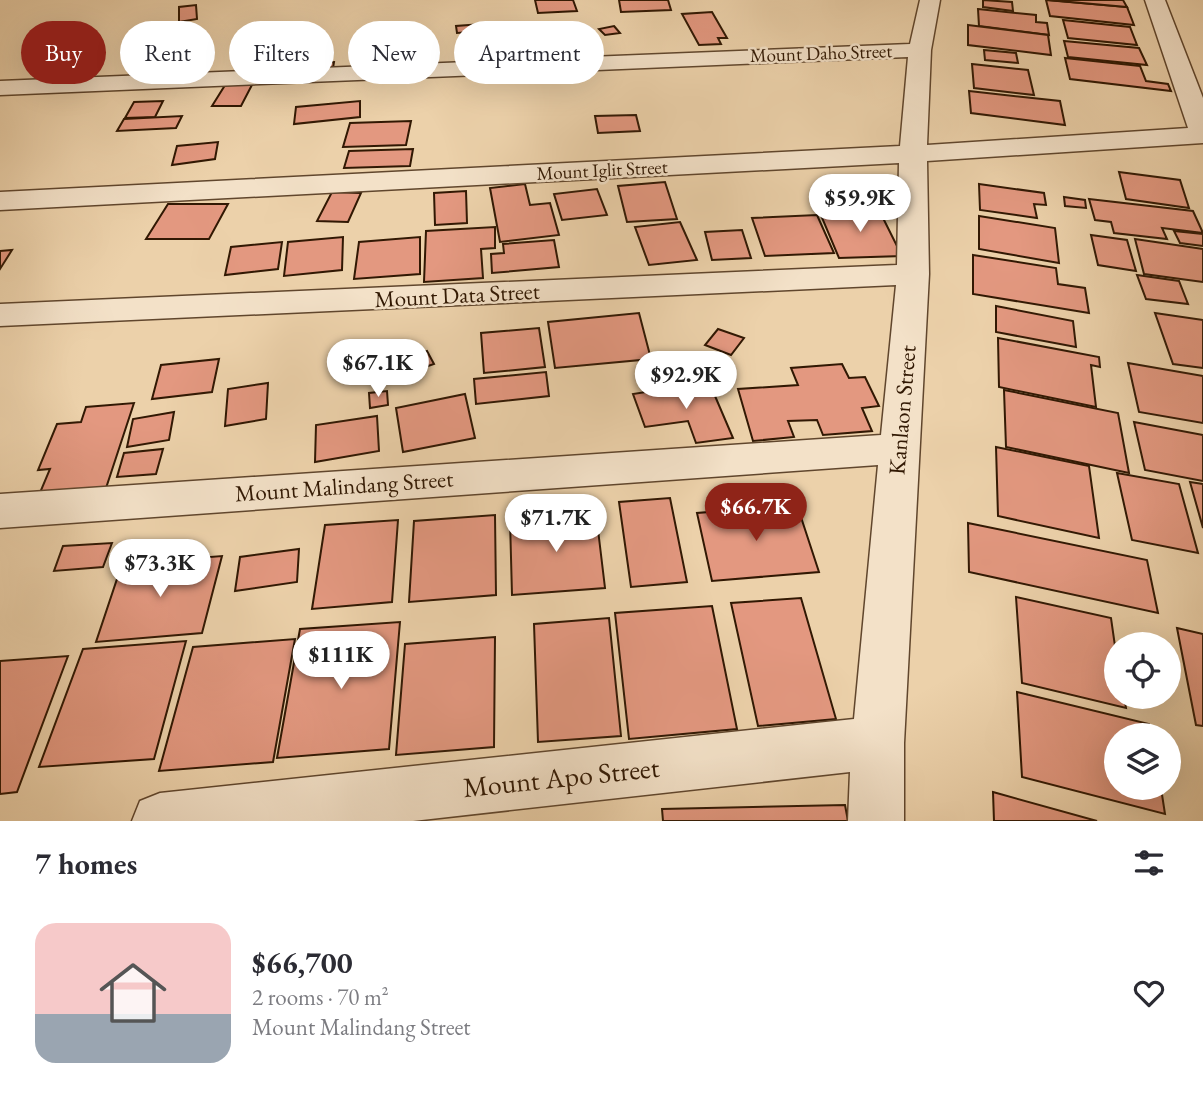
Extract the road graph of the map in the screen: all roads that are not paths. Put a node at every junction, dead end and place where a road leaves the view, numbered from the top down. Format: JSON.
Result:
{"nodes":[{"id":1,"x":930,"y":0,"type":"edge"},
{"id":2,"x":1156,"y":0,"type":"edge"},
{"id":3,"x":920,"y":50,"type":"junction"},
{"id":4,"x":4,"y":87,"type":"edge"},
{"id":5,"x":1203,"y":134,"type":"edge"},
{"id":6,"x":913,"y":154,"type":"junction"},
{"id":7,"x":0,"y":201,"type":"edge"},
{"id":8,"x":913,"y":274,"type":"junction"},
{"id":9,"x":0,"y":315,"type":"edge"},
{"id":10,"x":898,"y":449,"type":"junction"},
{"id":11,"x":0,"y":511,"type":"edge"},
{"id":12,"x":878,"y":743,"type":"junction"},
{"id":13,"x":160,"y":821,"type":"edge"},
{"id":14,"x":876,"y":821,"type":"edge"}],
"edges":[{"from":1,"to":3,"type":"street","name":"Kanlaon Street"},
{"from":2,"to":5,"type":"street"},
{"from":3,"to":4,"type":"street","name":"Mount Daho Street"},
{"from":3,"to":6,"type":"street","name":"Kanlaon Street"},
{"from":5,"to":6,"type":"street","name":"Mount Iglit Street"},
{"from":6,"to":7,"type":"street","name":"Mount Iglit Street"},
{"from":6,"to":8,"type":"street","name":"Kanlaon Street"},
{"from":8,"to":9,"type":"street","name":"Mount Data Street"},
{"from":8,"to":10,"type":"street","name":"Kanlaon Street"},
{"from":10,"to":11,"type":"street","name":"Mount Malindang Street"},
{"from":10,"to":12,"type":"street","name":"Kanlaon Street"},
{"from":12,"to":13,"type":"street","name":"Mount Apo Street"},
{"from":12,"to":14,"type":"street","name":"Kanlaon Street"}]}
